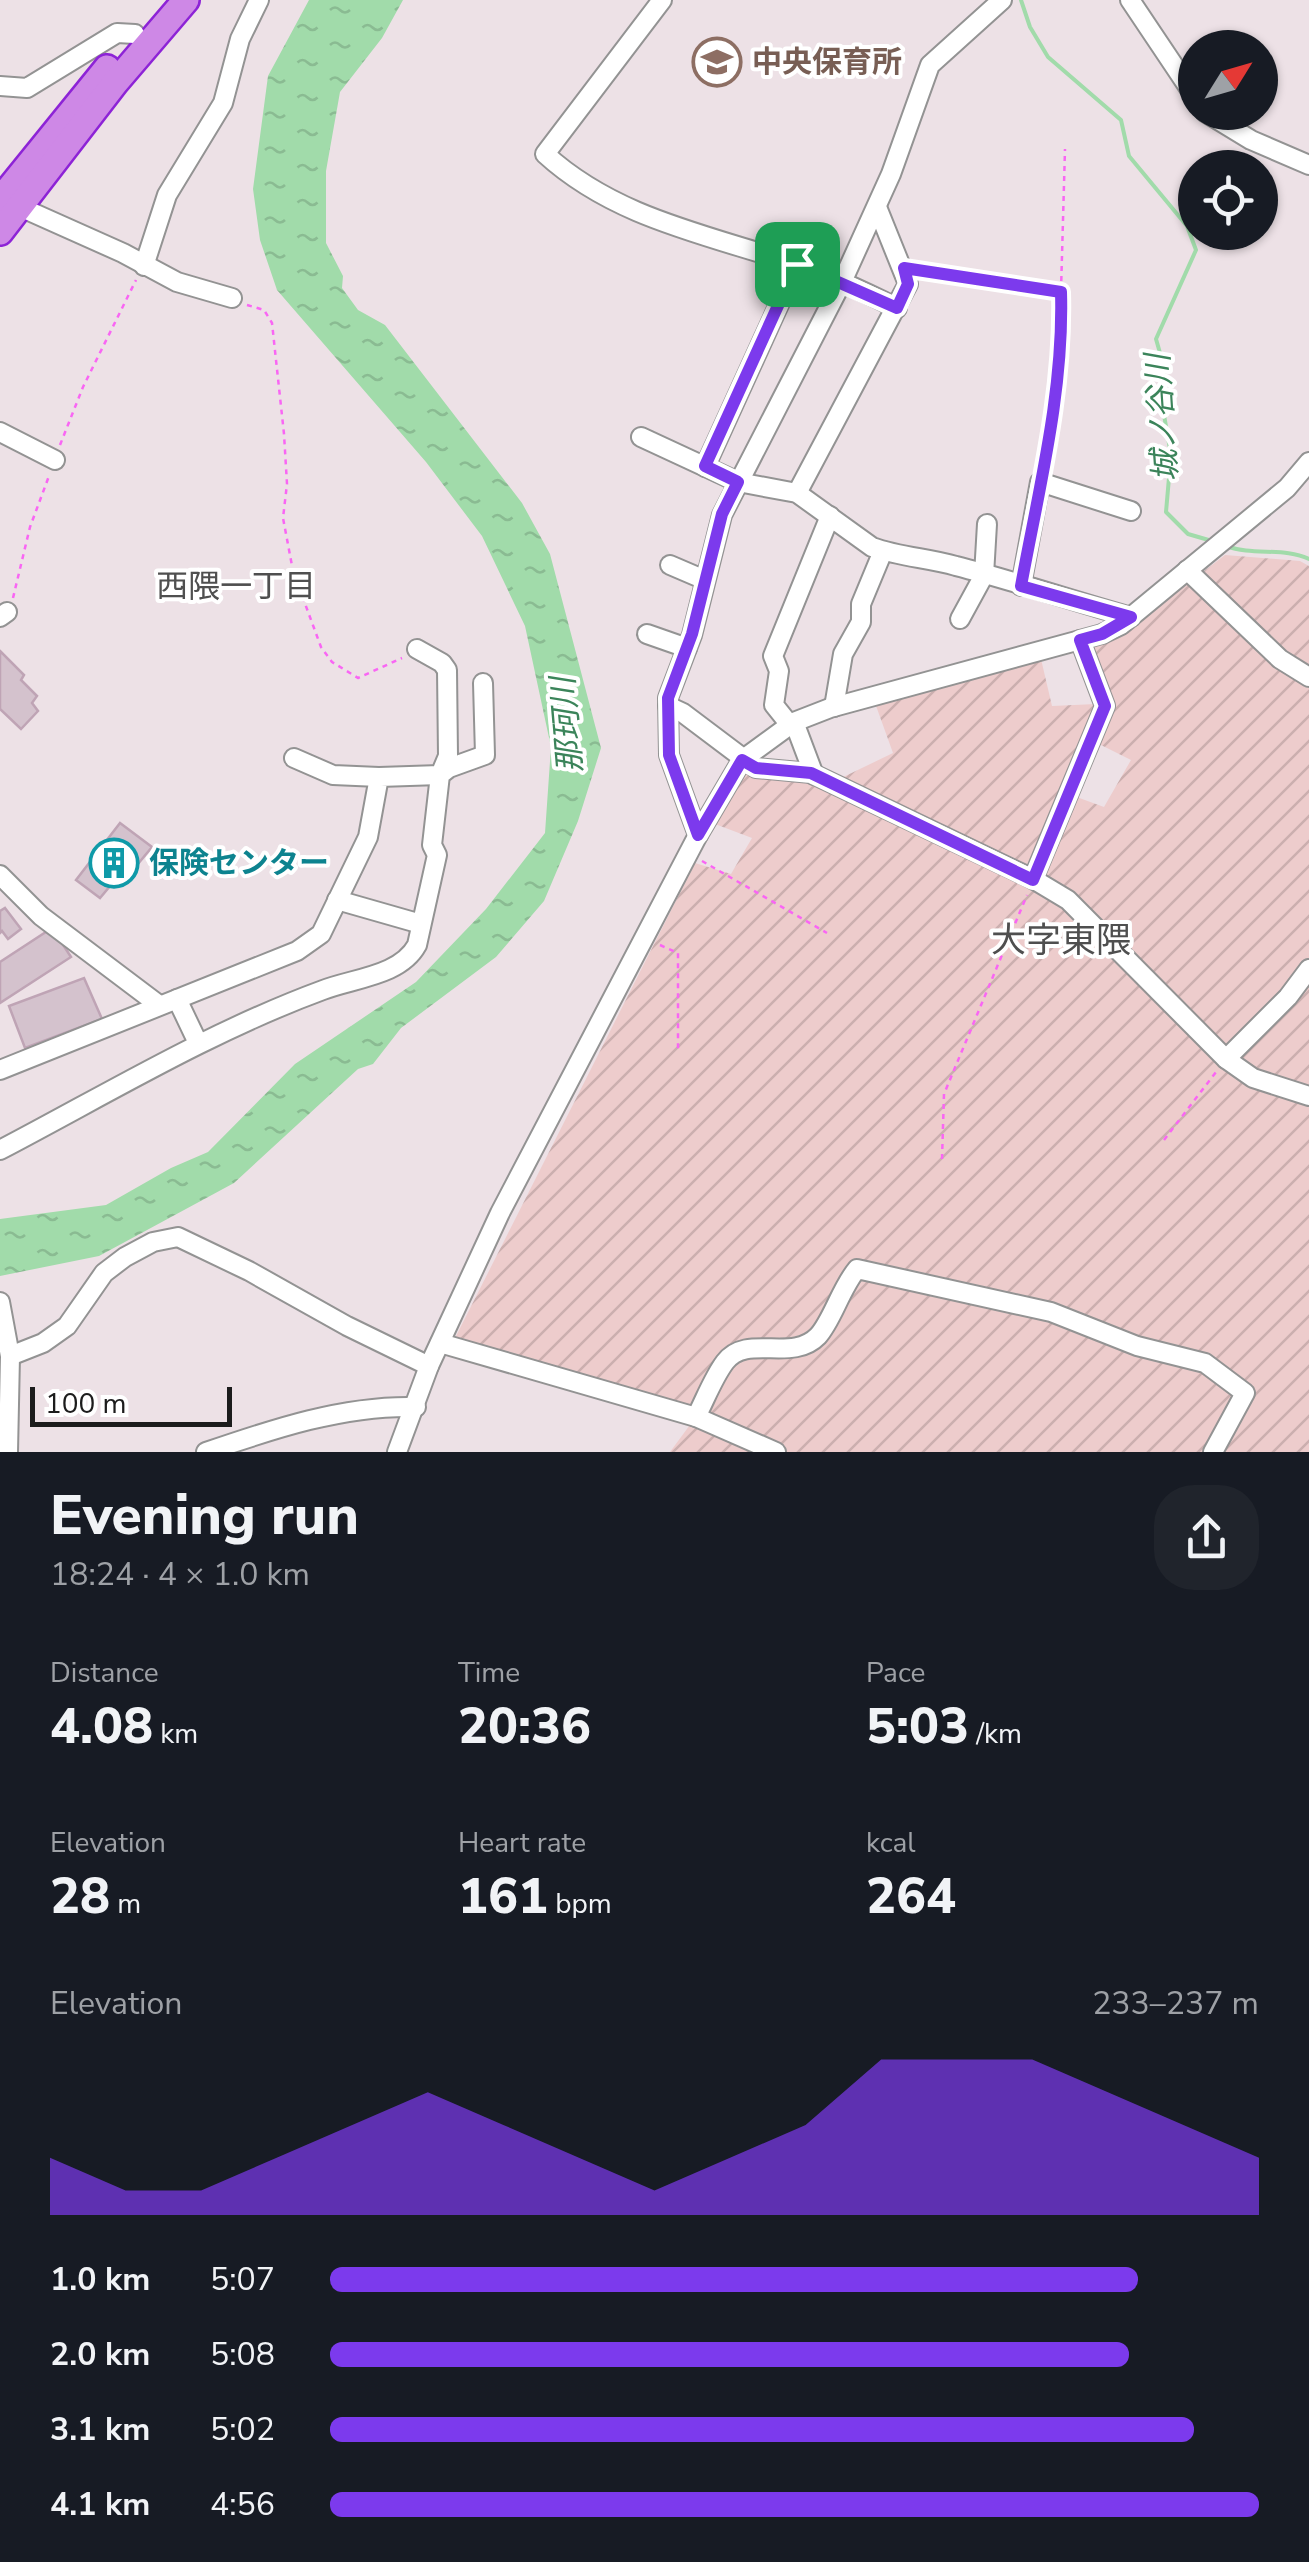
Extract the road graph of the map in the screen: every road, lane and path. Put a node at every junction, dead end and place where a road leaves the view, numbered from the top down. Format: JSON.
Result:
{"nodes":[{"id":1,"x":164,"y":0,"type":"edge"},
{"id":2,"x":186,"y":0,"type":"edge"},
{"id":3,"x":259,"y":0,"type":"edge"},
{"id":4,"x":1002,"y":0,"type":"edge"},
{"id":5,"x":1130,"y":0,"type":"edge"},
{"id":6,"x":657,"y":2,"type":"edge"},
{"id":7,"x":135,"y":34,"type":"junction"},
{"id":8,"x":1178,"y":72,"type":"edge"},
{"id":9,"x":0,"y":86,"type":"edge"},
{"id":10,"x":1235,"y":130,"type":"edge"},
{"id":11,"x":1065,"y":149,"type":"dead end"},
{"id":12,"x":1309,"y":165,"type":"edge"},
{"id":13,"x":10,"y":203,"type":"edge"},
{"id":14,"x":876,"y":206,"type":"junction"},
{"id":15,"x":0,"y":232,"type":"edge"},
{"id":16,"x":797,"y":264,"type":"junction"},
{"id":17,"x":144,"y":266,"type":"junction"},
{"id":18,"x":904,"y":268,"type":"junction"},
{"id":19,"x":842,"y":282,"type":"junction"},
{"id":20,"x":1061,"y":292,"type":"junction"},
{"id":21,"x":232,"y":298,"type":"joint"},
{"id":22,"x":897,"y":308,"type":"junction"},
{"id":23,"x":0,"y":432,"type":"edge"},
{"id":24,"x":641,"y":437,"type":"dead end"},
{"id":25,"x":56,"y":460,"type":"junction"},
{"id":26,"x":705,"y":466,"type":"junction"},
{"id":27,"x":1307,"y":468,"type":"edge"},
{"id":28,"x":738,"y":482,"type":"junction"},
{"id":29,"x":1040,"y":482,"type":"junction"},
{"id":30,"x":797,"y":492,"type":"junction"},
{"id":31,"x":1131,"y":511,"type":"dead end"},
{"id":32,"x":830,"y":516,"type":"junction"},
{"id":33,"x":987,"y":524,"type":"dead end"},
{"id":34,"x":883,"y":551,"type":"junction"},
{"id":35,"x":670,"y":566,"type":"dead end"},
{"id":36,"x":1188,"y":570,"type":"junction"},
{"id":37,"x":984,"y":575,"type":"junction"},
{"id":38,"x":705,"y":580,"type":"junction"},
{"id":39,"x":1021,"y":586,"type":"junction"},
{"id":40,"x":4,"y":614,"type":"edge"},
{"id":41,"x":1131,"y":617,"type":"junction"},
{"id":42,"x":960,"y":619,"type":"dead end"},
{"id":43,"x":647,"y":634,"type":"dead end"},
{"id":44,"x":1080,"y":640,"type":"junction"},
{"id":45,"x":687,"y":648,"type":"junction"},
{"id":46,"x":418,"y":650,"type":"joint"},
{"id":47,"x":1309,"y":677,"type":"edge"},
{"id":48,"x":483,"y":684,"type":"dead end"},
{"id":49,"x":668,"y":706,"type":"junction"},
{"id":50,"x":834,"y":707,"type":"junction"},
{"id":51,"x":792,"y":723,"type":"junction"},
{"id":52,"x":294,"y":758,"type":"dead end"},
{"id":53,"x":742,"y":760,"type":"junction"},
{"id":54,"x":814,"y":775,"type":"junction"},
{"id":55,"x":440,"y":776,"type":"junction"},
{"id":56,"x":379,"y":777,"type":"junction"},
{"id":57,"x":698,"y":835,"type":"junction"},
{"id":58,"x":688,"y":853,"type":"junction"},
{"id":59,"x":0,"y":875,"type":"edge"},
{"id":60,"x":1033,"y":880,"type":"junction"},
{"id":61,"x":337,"y":900,"type":"junction"},
{"id":62,"x":421,"y":924,"type":"junction"},
{"id":63,"x":827,"y":933,"type":"dead end"},
{"id":64,"x":645,"y":938,"type":"junction"},
{"id":65,"x":1309,"y":969,"type":"edge"},
{"id":66,"x":168,"y":1002,"type":"junction"},
{"id":67,"x":198,"y":1043,"type":"junction"},
{"id":68,"x":678,"y":1050,"type":"dead end"},
{"id":69,"x":1226,"y":1059,"type":"junction"},
{"id":70,"x":0,"y":1070,"type":"edge"},
{"id":71,"x":1309,"y":1096,"type":"edge"},
{"id":72,"x":1164,"y":1140,"type":"dead end"},
{"id":73,"x":0,"y":1150,"type":"edge"},
{"id":74,"x":942,"y":1159,"type":"dead end"},
{"id":75,"x":0,"y":1302,"type":"edge"},
{"id":76,"x":440,"y":1344,"type":"junction"},
{"id":77,"x":10,"y":1356,"type":"junction"},
{"id":78,"x":430,"y":1366,"type":"junction"},
{"id":79,"x":416,"y":1407,"type":"junction"},
{"id":80,"x":696,"y":1417,"type":"junction"},
{"id":81,"x":8,"y":1452,"type":"edge"},
{"id":82,"x":206,"y":1452,"type":"edge"},
{"id":83,"x":397,"y":1452,"type":"edge"},
{"id":84,"x":776,"y":1452,"type":"edge"},
{"id":85,"x":1213,"y":1452,"type":"edge"}],
"edges":[{"from":1,"to":7,"type":"highway"},
{"from":2,"to":13,"type":"highway"},
{"from":3,"to":17,"type":"street"},
{"from":4,"to":14,"type":"street"},
{"from":5,"to":8,"type":"street"},
{"from":6,"to":16,"type":"street"},
{"from":7,"to":9,"type":"street"},
{"from":7,"to":13,"type":"highway"},
{"from":10,"to":12,"type":"street"},
{"from":11,"to":20,"type":"path"},
{"from":13,"to":15,"type":"highway"},
{"from":13,"to":17,"type":"street"},
{"from":14,"to":18,"type":"street"},
{"from":14,"to":19,"type":"street"},
{"from":16,"to":19,"type":"street"},
{"from":16,"to":26,"type":"street"},
{"from":17,"to":21,"type":"street"},
{"from":17,"to":25,"type":"path"},
{"from":18,"to":20,"type":"path"},
{"from":18,"to":22,"type":"street"},
{"from":19,"to":22,"type":"street"},
{"from":19,"to":28,"type":"street"},
{"from":20,"to":29,"type":"path"},
{"from":21,"to":46,"type":"path"},
{"from":22,"to":30,"type":"street"},
{"from":23,"to":25,"type":"street"},
{"from":24,"to":26,"type":"street"},
{"from":25,"to":40,"type":"path"},
{"from":26,"to":28,"type":"street"},
{"from":27,"to":36,"type":"street"},
{"from":28,"to":30,"type":"street"},
{"from":28,"to":38,"type":"street"},
{"from":29,"to":31,"type":"street"},
{"from":29,"to":39,"type":"street"},
{"from":30,"to":32,"type":"street"},
{"from":32,"to":34,"type":"street"},
{"from":32,"to":51,"type":"street"},
{"from":33,"to":37,"type":"street"},
{"from":34,"to":37,"type":"street"},
{"from":34,"to":50,"type":"street"},
{"from":35,"to":38,"type":"street"},
{"from":36,"to":41,"type":"street"},
{"from":36,"to":47,"type":"street"},
{"from":37,"to":39,"type":"street"},
{"from":37,"to":42,"type":"street"},
{"from":38,"to":45,"type":"street"},
{"from":39,"to":41,"type":"street"},
{"from":41,"to":44,"type":"street"},
{"from":43,"to":45,"type":"street"},
{"from":44,"to":50,"type":"street"},
{"from":44,"to":60,"type":"street"},
{"from":45,"to":49,"type":"street"},
{"from":46,"to":55,"type":"street"},
{"from":48,"to":55,"type":"street"},
{"from":49,"to":53,"type":"street"},
{"from":49,"to":57,"type":"street"},
{"from":50,"to":51,"type":"street"},
{"from":51,"to":53,"type":"street"},
{"from":51,"to":54,"type":"street"},
{"from":52,"to":56,"type":"street"},
{"from":53,"to":54,"type":"street"},
{"from":53,"to":57,"type":"street"},
{"from":54,"to":60,"type":"street"},
{"from":55,"to":56,"type":"street"},
{"from":55,"to":62,"type":"street"},
{"from":56,"to":61,"type":"street"},
{"from":57,"to":58,"type":"street"},
{"from":58,"to":63,"type":"path"},
{"from":58,"to":64,"type":"street"},
{"from":59,"to":66,"type":"street"},
{"from":60,"to":69,"type":"street"},
{"from":60,"to":74,"type":"path"},
{"from":61,"to":62,"type":"street"},
{"from":61,"to":66,"type":"street"},
{"from":62,"to":67,"type":"street"},
{"from":64,"to":68,"type":"path"},
{"from":64,"to":76,"type":"street"},
{"from":65,"to":69,"type":"street"},
{"from":66,"to":67,"type":"street"},
{"from":66,"to":70,"type":"street"},
{"from":67,"to":73,"type":"street"},
{"from":69,"to":71,"type":"street"},
{"from":69,"to":72,"type":"path"},
{"from":75,"to":77,"type":"street"},
{"from":76,"to":78,"type":"street"},
{"from":76,"to":80,"type":"street"},
{"from":77,"to":78,"type":"street"},
{"from":77,"to":81,"type":"street"},
{"from":78,"to":79,"type":"street"},
{"from":79,"to":82,"type":"street"},
{"from":79,"to":83,"type":"street"},
{"from":80,"to":84,"type":"street"},
{"from":80,"to":85,"type":"street"}]}
